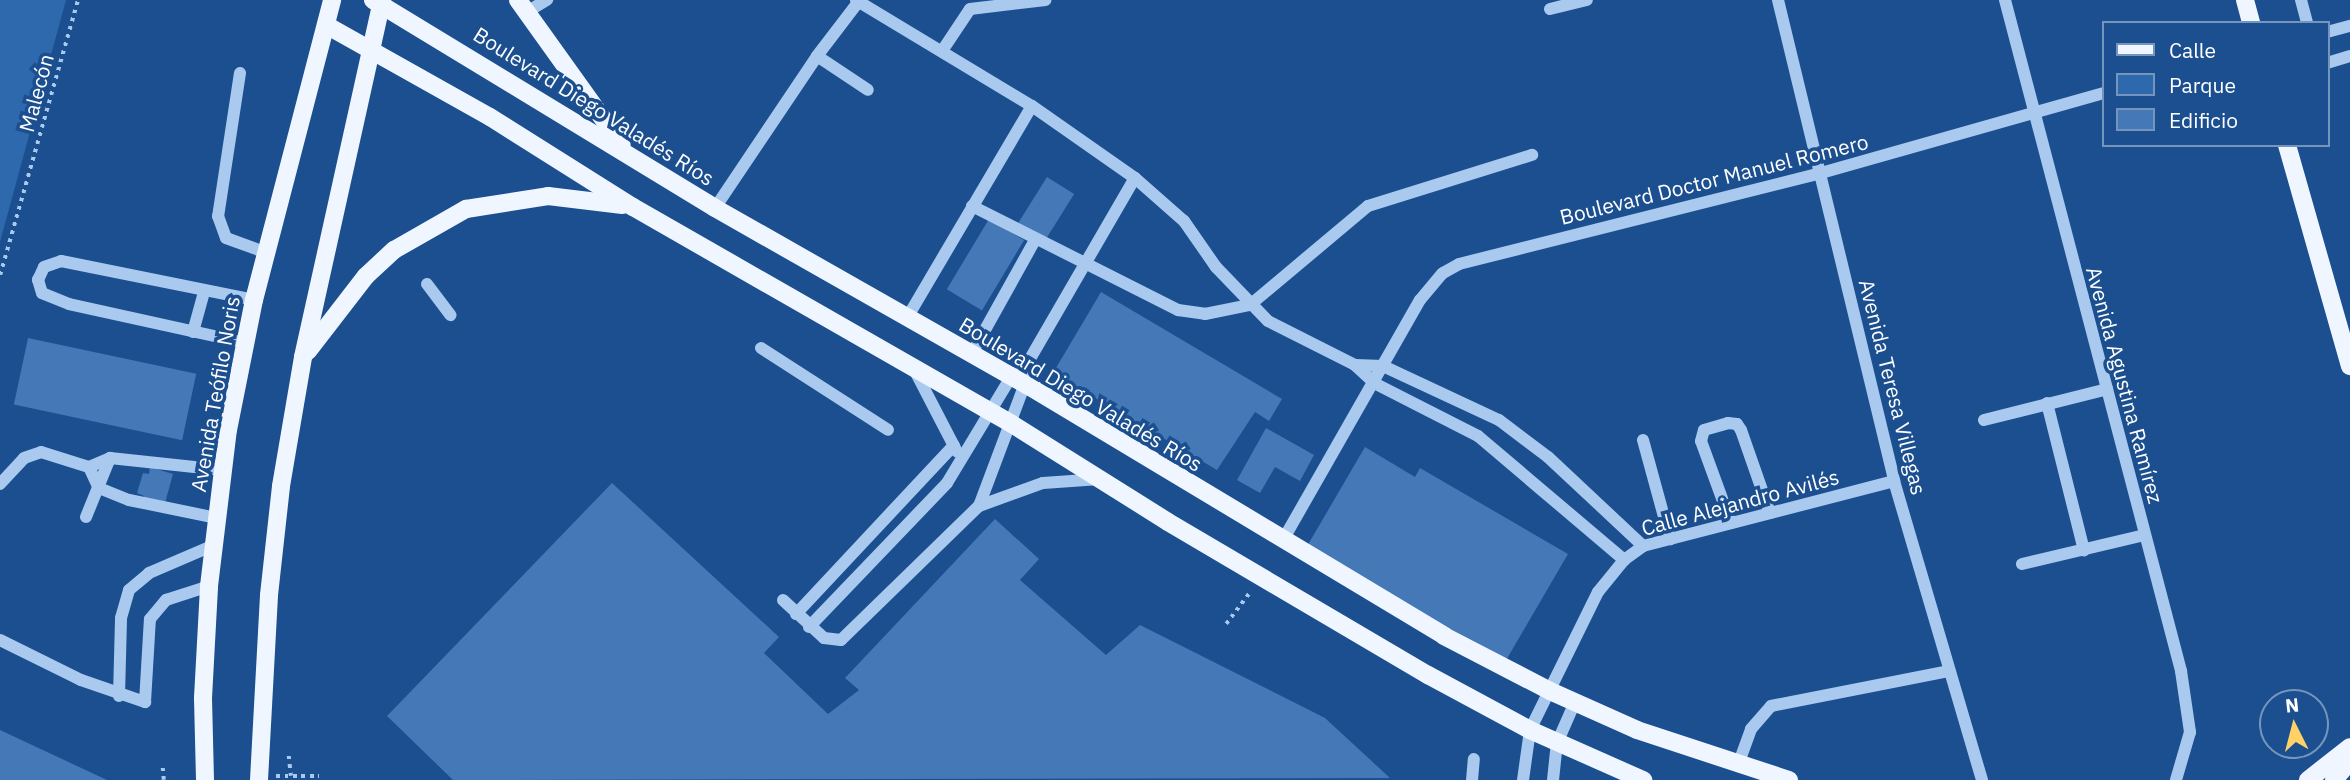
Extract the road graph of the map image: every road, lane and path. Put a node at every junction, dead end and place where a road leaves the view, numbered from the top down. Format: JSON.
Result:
{"nodes":[{"id":1,"x":78,"y":0,"type":"edge"},
{"id":2,"x":332,"y":0,"type":"edge"},
{"id":3,"x":547,"y":0,"type":"edge"},
{"id":4,"x":1045,"y":0,"type":"edge"},
{"id":5,"x":1587,"y":0,"type":"edge"},
{"id":6,"x":1779,"y":0,"type":"edge"},
{"id":7,"x":2006,"y":0,"type":"edge"},
{"id":8,"x":2245,"y":0,"type":"edge"},
{"id":9,"x":2301,"y":0,"type":"edge"},
{"id":10,"x":379,"y":1,"type":"edge"},
{"id":11,"x":857,"y":1,"type":"edge"},
{"id":12,"x":521,"y":6,"type":"edge"},
{"id":13,"x":1550,"y":9,"type":"dead end"},
{"id":14,"x":2250,"y":21,"type":"edge"},
{"id":15,"x":2306,"y":21,"type":"edge"},
{"id":16,"x":326,"y":25,"type":"junction"},
{"id":17,"x":2350,"y":26,"type":"edge"},
{"id":18,"x":2329,"y":31,"type":"edge"},
{"id":19,"x":370,"y":49,"type":"junction"},
{"id":20,"x":943,"y":51,"type":"junction"},
{"id":21,"x":817,"y":56,"type":"junction"},
{"id":22,"x":2350,"y":56,"type":"edge"},
{"id":23,"x":2329,"y":62,"type":"edge"},
{"id":24,"x":240,"y":73,"type":"dead end"},
{"id":25,"x":868,"y":90,"type":"dead end"},
{"id":26,"x":2102,"y":93,"type":"edge"},
{"id":27,"x":1032,"y":106,"type":"junction"},
{"id":28,"x":2034,"y":112,"type":"junction"},
{"id":29,"x":2288,"y":147,"type":"edge"},
{"id":30,"x":629,"y":153,"type":"junction"},
{"id":31,"x":1532,"y":155,"type":"dead end"},
{"id":32,"x":1821,"y":173,"type":"junction"},
{"id":33,"x":1135,"y":178,"type":"junction"},
{"id":34,"x":972,"y":206,"type":"junction"},
{"id":35,"x":633,"y":207,"type":"junction"},
{"id":36,"x":715,"y":208,"type":"junction"},
{"id":37,"x":1035,"y":240,"type":"junction"},
{"id":38,"x":267,"y":253,"type":"junction"},
{"id":39,"x":1086,"y":264,"type":"junction"},
{"id":40,"x":0,"y":275,"type":"edge"},
{"id":41,"x":427,"y":284,"type":"dead end"},
{"id":42,"x":204,"y":292,"type":"junction"},
{"id":43,"x":254,"y":300,"type":"junction"},
{"id":44,"x":1250,"y":306,"type":"junction"},
{"id":45,"x":450,"y":315,"type":"dead end"},
{"id":46,"x":907,"y":318,"type":"junction"},
{"id":47,"x":193,"y":332,"type":"junction"},
{"id":48,"x":246,"y":343,"type":"junction"},
{"id":49,"x":761,"y":348,"type":"dead end"},
{"id":50,"x":971,"y":355,"type":"junction"},
{"id":51,"x":303,"y":357,"type":"junction"},
{"id":52,"x":1355,"y":365,"type":"junction"},
{"id":53,"x":1383,"y":366,"type":"junction"},
{"id":54,"x":2350,"y":366,"type":"edge"},
{"id":55,"x":914,"y":369,"type":"junction"},
{"id":56,"x":1019,"y":381,"type":"junction"},
{"id":57,"x":1374,"y":383,"type":"junction"},
{"id":58,"x":2107,"y":389,"type":"junction"},
{"id":59,"x":2047,"y":403,"type":"junction"},
{"id":60,"x":991,"y":411,"type":"junction"},
{"id":61,"x":1984,"y":419,"type":"dead end"},
{"id":62,"x":1012,"y":424,"type":"junction"},
{"id":63,"x":888,"y":430,"type":"dead end"},
{"id":64,"x":1643,"y":440,"type":"dead end"},
{"id":65,"x":954,"y":445,"type":"junction"},
{"id":66,"x":110,"y":458,"type":"junction"},
{"id":67,"x":961,"y":464,"type":"junction"},
{"id":68,"x":89,"y":467,"type":"junction"},
{"id":69,"x":222,"y":470,"type":"junction"},
{"id":70,"x":1100,"y":479,"type":"junction"},
{"id":71,"x":1894,"y":481,"type":"junction"},
{"id":72,"x":0,"y":484,"type":"edge"},
{"id":73,"x":99,"y":488,"type":"junction"},
{"id":74,"x":979,"y":506,"type":"junction"},
{"id":75,"x":1770,"y":513,"type":"junction"},
{"id":76,"x":86,"y":517,"type":"dead end"},
{"id":77,"x":217,"y":518,"type":"junction"},
{"id":78,"x":1731,"y":523,"type":"junction"},
{"id":79,"x":878,"y":526,"type":"junction"},
{"id":80,"x":2145,"y":535,"type":"junction"},
{"id":81,"x":1670,"y":539,"type":"junction"},
{"id":82,"x":892,"y":540,"type":"junction"},
{"id":83,"x":1283,"y":540,"type":"junction"},
{"id":84,"x":214,"y":545,"type":"junction"},
{"id":85,"x":1643,"y":546,"type":"junction"},
{"id":86,"x":2084,"y":550,"type":"junction"},
{"id":87,"x":1625,"y":560,"type":"junction"},
{"id":88,"x":2022,"y":564,"type":"dead end"},
{"id":89,"x":209,"y":586,"type":"junction"},
{"id":90,"x":783,"y":600,"type":"dead end"},
{"id":91,"x":796,"y":614,"type":"junction"},
{"id":92,"x":810,"y":627,"type":"junction"},
{"id":93,"x":0,"y":640,"type":"edge"},
{"id":94,"x":1950,"y":671,"type":"junction"},
{"id":95,"x":1550,"y":691,"type":"junction"},
{"id":96,"x":119,"y":696,"type":"junction"},
{"id":97,"x":1575,"y":702,"type":"junction"},
{"id":98,"x":1530,"y":730,"type":"junction"},
{"id":99,"x":1557,"y":743,"type":"junction"},
{"id":100,"x":2350,"y":747,"type":"edge"},
{"id":101,"x":289,"y":756,"type":"dead end"},
{"id":102,"x":1474,"y":759,"type":"dead end"},
{"id":103,"x":2350,"y":761,"type":"edge"},
{"id":104,"x":1738,"y":765,"type":"junction"},
{"id":105,"x":163,"y":768,"type":"dead end"},
{"id":106,"x":291,"y":776,"type":"junction"},
{"id":107,"x":319,"y":776,"type":"dead end"},
{"id":108,"x":259,"y":778,"type":"edge"},
{"id":109,"x":164,"y":780,"type":"edge"},
{"id":110,"x":205,"y":780,"type":"edge"},
{"id":111,"x":1472,"y":780,"type":"edge"},
{"id":112,"x":1523,"y":780,"type":"edge"},
{"id":113,"x":1553,"y":780,"type":"edge"},
{"id":114,"x":1643,"y":780,"type":"edge"},
{"id":115,"x":1789,"y":780,"type":"edge"},
{"id":116,"x":1982,"y":780,"type":"edge"},
{"id":117,"x":2176,"y":780,"type":"edge"},
{"id":118,"x":2308,"y":780,"type":"edge"},
{"id":119,"x":2334,"y":780,"type":"edge"}],
"edges":[{"from":1,"to":40,"type":"path","name":"Malecón"},
{"from":2,"to":16,"type":"main road"},
{"from":3,"to":12,"type":"street"},
{"from":4,"to":20,"type":"street"},
{"from":5,"to":13,"type":"street"},
{"from":6,"to":32,"type":"street","name":"Avenida Teresa Villegas"},
{"from":7,"to":28,"type":"street","name":"Avenida Agustina Ramírez"},
{"from":8,"to":14,"type":"main road"},
{"from":9,"to":15,"type":"street"},
{"from":10,"to":19,"type":"main road"},
{"from":10,"to":30,"type":"main road","name":"Boulevard Diego Valadés Ríos"},
{"from":11,"to":20,"type":"street"},
{"from":11,"to":21,"type":"street"},
{"from":12,"to":30,"type":"main road"},
{"from":16,"to":19,"type":"main road"},
{"from":16,"to":38,"type":"main road","name":"Avenida Teófilo Noris"},
{"from":17,"to":18,"type":"street"},
{"from":19,"to":35,"type":"main road"},
{"from":19,"to":51,"type":"main road"},
{"from":20,"to":27,"type":"street"},
{"from":21,"to":25,"type":"street"},
{"from":21,"to":36,"type":"street"},
{"from":22,"to":23,"type":"street"},
{"from":24,"to":38,"type":"street"},
{"from":26,"to":28,"type":"street","name":"Boulevard Doctor Manuel Romero"},
{"from":27,"to":33,"type":"street"},
{"from":27,"to":34,"type":"street"},
{"from":28,"to":32,"type":"street","name":"Boulevard Doctor Manuel Romero"},
{"from":28,"to":58,"type":"street","name":"Avenida Agustina Ramírez"},
{"from":29,"to":54,"type":"main road"},
{"from":30,"to":36,"type":"main road","name":"Boulevard Diego Valadés Ríos"},
{"from":31,"to":44,"type":"street"},
{"from":32,"to":53,"type":"street","name":"Boulevard Doctor Manuel Romero"},
{"from":32,"to":71,"type":"street","name":"Avenida Teresa Villegas"},
{"from":33,"to":39,"type":"street"},
{"from":33,"to":44,"type":"street"},
{"from":34,"to":37,"type":"street"},
{"from":34,"to":46,"type":"street"},
{"from":35,"to":51,"type":"main road"},
{"from":35,"to":55,"type":"main road"},
{"from":36,"to":46,"type":"main road","name":"Boulevard Diego Valadés Ríos"},
{"from":37,"to":39,"type":"street"},
{"from":37,"to":50,"type":"street"},
{"from":38,"to":43,"type":"main road","name":"Avenida Teófilo Noris"},
{"from":39,"to":44,"type":"street"},
{"from":39,"to":56,"type":"street"},
{"from":41,"to":45,"type":"street"},
{"from":42,"to":43,"type":"street"},
{"from":42,"to":47,"type":"street"},
{"from":42,"to":47,"type":"street"},
{"from":43,"to":48,"type":"main road","name":"Avenida Teófilo Noris"},
{"from":44,"to":52,"type":"street"},
{"from":46,"to":50,"type":"main road","name":"Boulevard Diego Valadés Ríos"},
{"from":47,"to":48,"type":"street"},
{"from":48,"to":69,"type":"main road","name":"Avenida Teófilo Noris"},
{"from":49,"to":63,"type":"street"},
{"from":50,"to":56,"type":"main road","name":"Boulevard Diego Valadés Ríos"},
{"from":51,"to":108,"type":"main road"},
{"from":52,"to":53,"type":"street"},
{"from":52,"to":57,"type":"street"},
{"from":53,"to":57,"type":"street","name":"Boulevard Doctor Manuel Romero"},
{"from":53,"to":85,"type":"street"},
{"from":55,"to":60,"type":"main road"},
{"from":55,"to":65,"type":"street"},
{"from":56,"to":60,"type":"street"},
{"from":56,"to":62,"type":"street"},
{"from":56,"to":83,"type":"main road","name":"Boulevard Diego Valadés Ríos"},
{"from":57,"to":83,"type":"street","name":"Boulevard Doctor Manuel Romero"},
{"from":57,"to":87,"type":"street"},
{"from":58,"to":59,"type":"street"},
{"from":58,"to":80,"type":"street","name":"Avenida Agustina Ramírez"},
{"from":59,"to":61,"type":"street"},
{"from":59,"to":86,"type":"street"},
{"from":60,"to":62,"type":"main road"},
{"from":60,"to":67,"type":"street"},
{"from":62,"to":70,"type":"main road"},
{"from":62,"to":74,"type":"street"},
{"from":64,"to":81,"type":"street"},
{"from":65,"to":67,"type":"street"},
{"from":65,"to":79,"type":"street"},
{"from":66,"to":68,"type":"street"},
{"from":66,"to":69,"type":"street"},
{"from":66,"to":73,"type":"street"},
{"from":67,"to":82,"type":"street"},
{"from":68,"to":72,"type":"street"},
{"from":68,"to":73,"type":"street"},
{"from":69,"to":77,"type":"main road","name":"Avenida Teófilo Noris"},
{"from":70,"to":74,"type":"street"},
{"from":70,"to":98,"type":"main road"},
{"from":71,"to":75,"type":"street","name":"Calle Alejandro Avilés"},
{"from":71,"to":94,"type":"street","name":"Avenida Teresa Villegas"},
{"from":73,"to":76,"type":"street"},
{"from":73,"to":77,"type":"street"},
{"from":74,"to":92,"type":"street"},
{"from":75,"to":78,"type":"street","name":"Calle Alejandro Avilés"},
{"from":75,"to":78,"type":"street"},
{"from":77,"to":84,"type":"main road","name":"Avenida Teófilo Noris"},
{"from":78,"to":81,"type":"street","name":"Calle Alejandro Avilés"},
{"from":79,"to":82,"type":"street"},
{"from":79,"to":91,"type":"street"},
{"from":80,"to":86,"type":"street"},
{"from":80,"to":117,"type":"street","name":"Avenida Agustina Ramírez"},
{"from":81,"to":85,"type":"street","name":"Calle Alejandro Avilés"},
{"from":82,"to":92,"type":"street"},
{"from":83,"to":95,"type":"main road","name":"Boulevard Diego Valadés Ríos"},
{"from":84,"to":89,"type":"main road","name":"Avenida Teófilo Noris"},
{"from":84,"to":96,"type":"street"},
{"from":85,"to":87,"type":"street","name":"Calle Alejandro Avilés"},
{"from":86,"to":88,"type":"street"},
{"from":87,"to":95,"type":"street","name":"Calle Alejandro Avilés"},
{"from":89,"to":96,"type":"street"},
{"from":89,"to":110,"type":"main road","name":"Avenida Teófilo Noris"},
{"from":90,"to":91,"type":"street"},
{"from":91,"to":92,"type":"street"},
{"from":93,"to":96,"type":"street"},
{"from":94,"to":104,"type":"street"},
{"from":94,"to":116,"type":"street","name":"Avenida Teresa Villegas"},
{"from":95,"to":97,"type":"main road","name":"Boulevard Diego Valadés Ríos"},
{"from":95,"to":98,"type":"street","name":"Calle Alejandro Avilés"},
{"from":97,"to":99,"type":"street"},
{"from":97,"to":104,"type":"main road","name":"Boulevard Diego Valadés Ríos"},
{"from":98,"to":99,"type":"main road"},
{"from":98,"to":112,"type":"street","name":"Calle Alejandro Avilés"},
{"from":99,"to":113,"type":"street"},
{"from":99,"to":114,"type":"main road"},
{"from":100,"to":118,"type":"main road"},
{"from":101,"to":106,"type":"path"},
{"from":102,"to":111,"type":"street"},
{"from":103,"to":119,"type":"main road"},
{"from":104,"to":115,"type":"main road","name":"Boulevard Diego Valadés Ríos"},
{"from":105,"to":109,"type":"path"},
{"from":106,"to":107,"type":"path"},
{"from":106,"to":108,"type":"path"}]}
